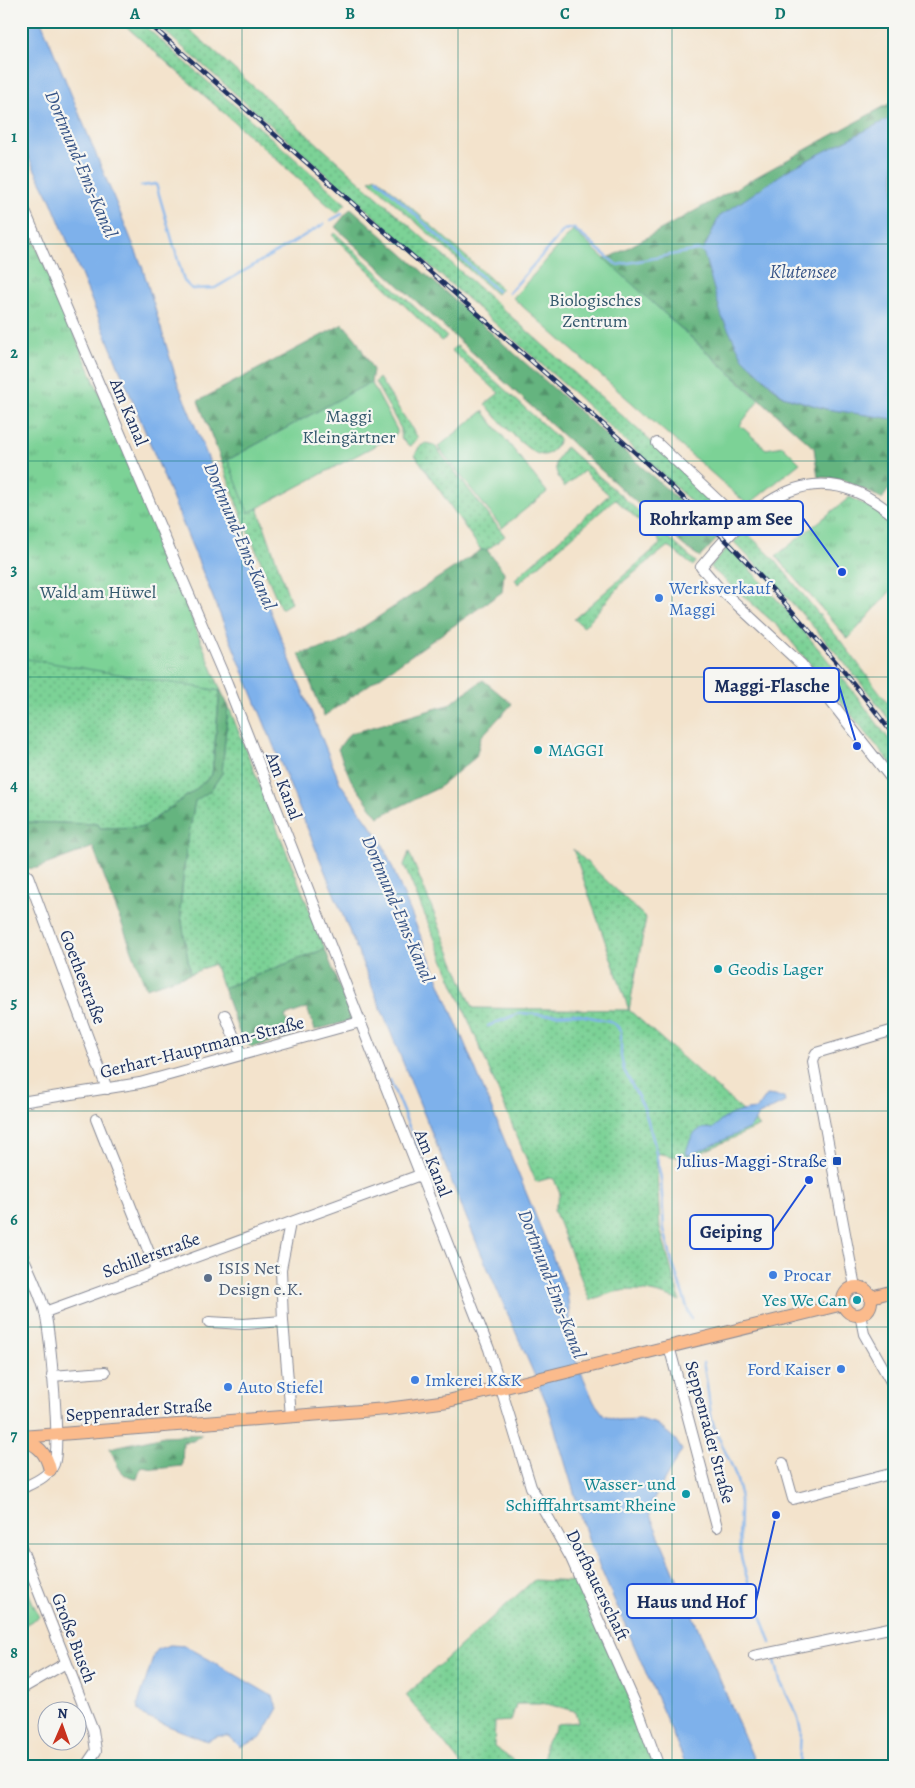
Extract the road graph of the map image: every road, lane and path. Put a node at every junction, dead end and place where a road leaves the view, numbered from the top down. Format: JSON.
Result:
{"nodes":[{"id":1,"x":21,"y":202,"type":"edge"},
{"id":2,"x":657,"y":443,"type":"dead end"},
{"id":3,"x":894,"y":516,"type":"edge"},
{"id":4,"x":743,"y":524,"type":"junction"},
{"id":5,"x":894,"y":782,"type":"edge"},
{"id":6,"x":28,"y":876,"type":"dead end"},
{"id":7,"x":225,"y":1015,"type":"dead end"},
{"id":8,"x":360,"y":1022,"type":"junction"},
{"id":9,"x":894,"y":1030,"type":"edge"},
{"id":10,"x":241,"y":1054,"type":"junction"},
{"id":11,"x":107,"y":1089,"type":"junction"},
{"id":12,"x":21,"y":1102,"type":"edge"},
{"id":13,"x":96,"y":1118,"type":"dead end"},
{"id":14,"x":420,"y":1175,"type":"junction"},
{"id":15,"x":290,"y":1222,"type":"junction"},
{"id":16,"x":21,"y":1252,"type":"edge"},
{"id":17,"x":156,"y":1270,"type":"junction"},
{"id":18,"x":855,"y":1287,"type":"junction"},
{"id":19,"x":894,"y":1292,"type":"edge"},
{"id":20,"x":871,"y":1297,"type":"junction"},
{"id":21,"x":843,"y":1304,"type":"junction"},
{"id":22,"x":45,"y":1312,"type":"junction"},
{"id":23,"x":860,"y":1314,"type":"junction"},
{"id":24,"x":283,"y":1321,"type":"junction"},
{"id":25,"x":209,"y":1322,"type":"dead end"},
{"id":26,"x":669,"y":1346,"type":"junction"},
{"id":27,"x":105,"y":1372,"type":"dead end"},
{"id":28,"x":52,"y":1376,"type":"junction"},
{"id":29,"x":894,"y":1387,"type":"edge"},
{"id":30,"x":501,"y":1388,"type":"junction"},
{"id":31,"x":291,"y":1416,"type":"junction"},
{"id":32,"x":56,"y":1434,"type":"junction"},
{"id":33,"x":21,"y":1438,"type":"edge"},
{"id":34,"x":783,"y":1463,"type":"dead end"},
{"id":35,"x":50,"y":1470,"type":"junction"},
{"id":36,"x":894,"y":1473,"type":"edge"},
{"id":37,"x":21,"y":1490,"type":"edge"},
{"id":38,"x":717,"y":1527,"type":"dead end"},
{"id":39,"x":21,"y":1547,"type":"edge"},
{"id":40,"x":894,"y":1627,"type":"edge"},
{"id":41,"x":754,"y":1656,"type":"dead end"},
{"id":42,"x":66,"y":1663,"type":"junction"},
{"id":43,"x":21,"y":1689,"type":"edge"},
{"id":44,"x":85,"y":1767,"type":"edge"},
{"id":45,"x":659,"y":1767,"type":"edge"}],
"edges":[{"from":1,"to":8,"type":"street","name":"Am Kanal"},
{"from":2,"to":4,"type":"street"},
{"from":3,"to":4,"type":"street"},
{"from":4,"to":5,"type":"street"},
{"from":6,"to":11,"type":"street","name":"Goethestraße"},
{"from":7,"to":10,"type":"street"},
{"from":8,"to":10,"type":"street","name":"Gerhart-Hauptmann-Straße"},
{"from":8,"to":14,"type":"street","name":"Am Kanal"},
{"from":9,"to":18,"type":"street"},
{"from":10,"to":11,"type":"street","name":"Gerhart-Hauptmann-Straße"},
{"from":11,"to":12,"type":"street","name":"Gerhart-Hauptmann-Straße"},
{"from":13,"to":17,"type":"street"},
{"from":14,"to":15,"type":"street"},
{"from":14,"to":30,"type":"street","name":"Am Kanal"},
{"from":15,"to":17,"type":"street","name":"Schillerstraße"},
{"from":15,"to":24,"type":"street"},
{"from":16,"to":22,"type":"street"},
{"from":17,"to":22,"type":"street","name":"Schillerstraße"},
{"from":18,"to":20,"type":"main road"},
{"from":18,"to":21,"type":"main road"},
{"from":19,"to":20,"type":"main road"},
{"from":20,"to":23,"type":"main road"},
{"from":21,"to":23,"type":"main road"},
{"from":21,"to":26,"type":"main road","name":"Seppenrader Straße"},
{"from":22,"to":28,"type":"street"},
{"from":23,"to":29,"type":"street"},
{"from":24,"to":25,"type":"street"},
{"from":24,"to":31,"type":"street"},
{"from":26,"to":30,"type":"main road","name":"Seppenrader Straße"},
{"from":26,"to":38,"type":"street","name":"Seppenrader Straße"},
{"from":27,"to":28,"type":"street"},
{"from":28,"to":32,"type":"street"},
{"from":30,"to":31,"type":"main road","name":"Seppenrader Straße"},
{"from":30,"to":45,"type":"street","name":"Dorfbauerschaft"},
{"from":31,"to":32,"type":"main road","name":"Seppenrader Straße"},
{"from":32,"to":33,"type":"main road","name":"Seppenrader Straße"},
{"from":32,"to":35,"type":"street"},
{"from":33,"to":35,"type":"main road"},
{"from":34,"to":36,"type":"street"},
{"from":35,"to":37,"type":"street"},
{"from":39,"to":42,"type":"street","name":"Große Busch"},
{"from":40,"to":41,"type":"street"},
{"from":42,"to":43,"type":"street"},
{"from":42,"to":44,"type":"street","name":"Große Busch"}]}
